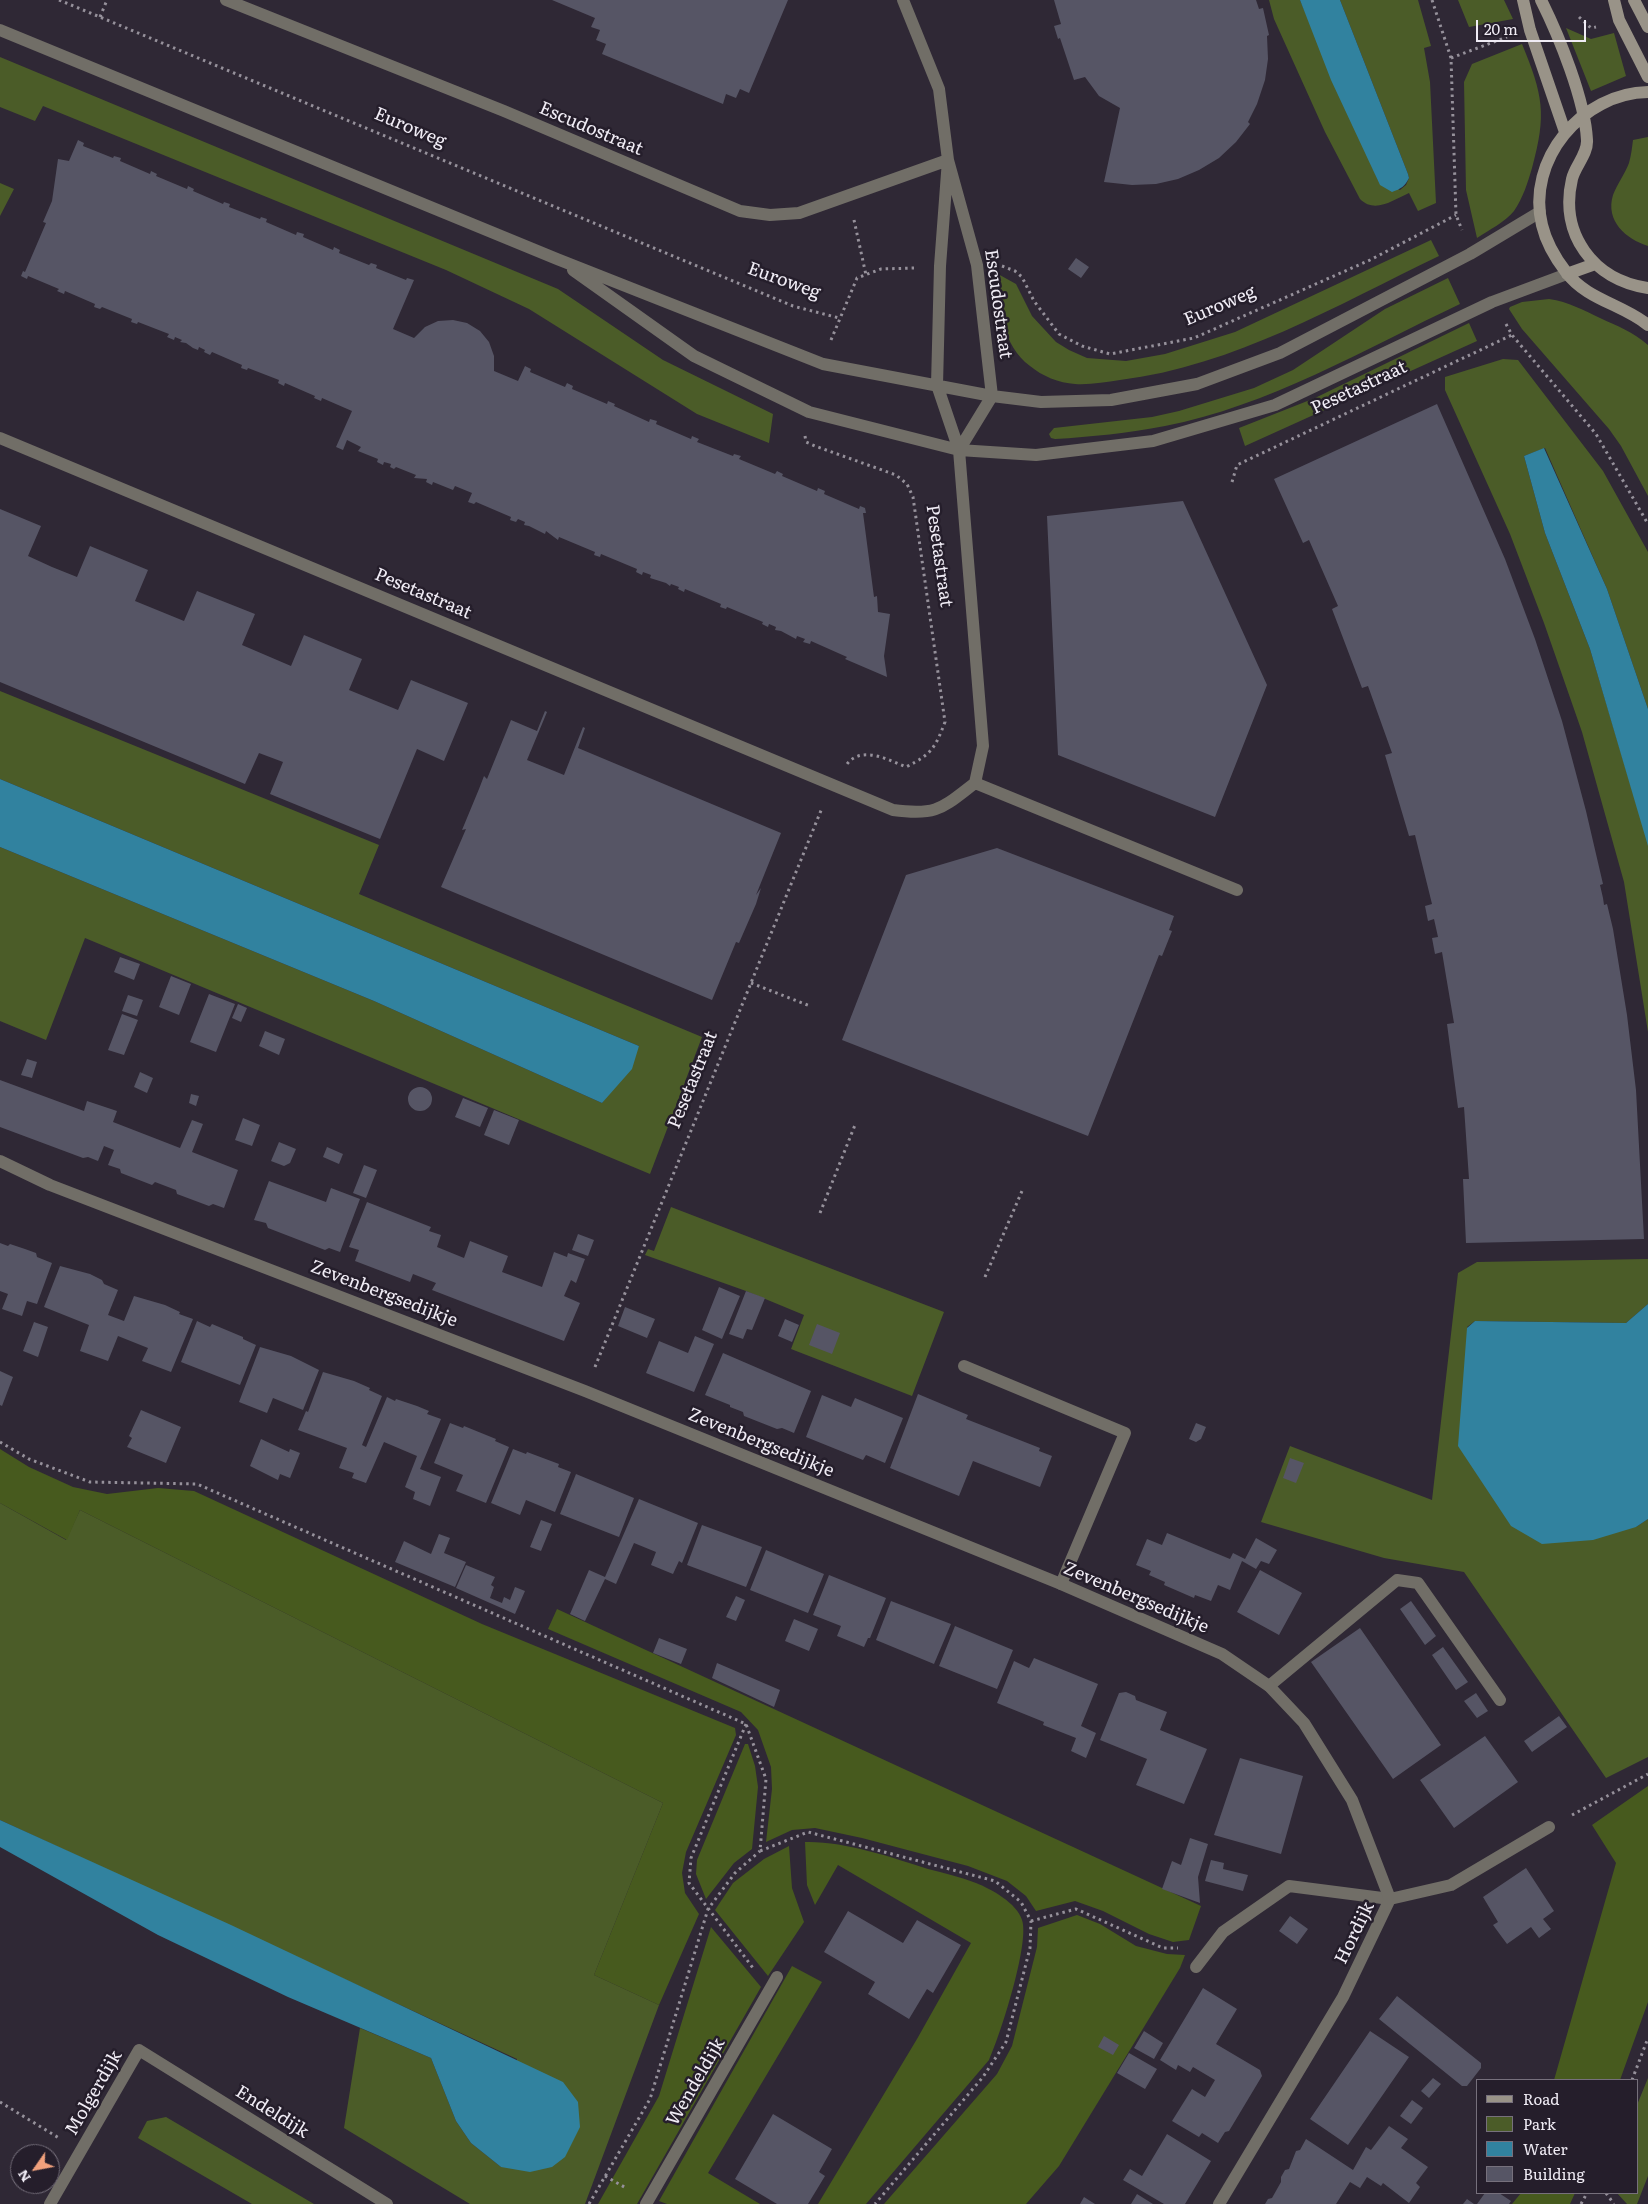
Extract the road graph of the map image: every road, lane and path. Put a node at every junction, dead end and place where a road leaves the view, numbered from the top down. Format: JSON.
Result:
{"nodes":[{"id":1,"x":59,"y":0,"type":"edge"},
{"id":2,"x":107,"y":0,"type":"edge"},
{"id":3,"x":226,"y":0,"type":"edge"},
{"id":4,"x":903,"y":0,"type":"edge"},
{"id":5,"x":1432,"y":0,"type":"edge"},
{"id":6,"x":1523,"y":0,"type":"edge"},
{"id":7,"x":1541,"y":0,"type":"edge"},
{"id":8,"x":1614,"y":0,"type":"edge"},
{"id":9,"x":1634,"y":0,"type":"edge"},
{"id":10,"x":100,"y":17,"type":"junction"},
{"id":11,"x":1648,"y":26,"type":"edge"},
{"id":12,"x":0,"y":30,"type":"edge"},
{"id":13,"x":1648,"y":77,"type":"edge"},
{"id":14,"x":1648,"y":92,"type":"edge"},
{"id":15,"x":1584,"y":114,"type":"junction"},
{"id":16,"x":1565,"y":132,"type":"junction"},
{"id":17,"x":948,"y":160,"type":"junction"},
{"id":18,"x":849,"y":195,"type":"junction"},
{"id":19,"x":1540,"y":212,"type":"junction"},
{"id":20,"x":557,"y":259,"type":"junction"},
{"id":21,"x":1595,"y":264,"type":"junction"},
{"id":22,"x":977,"y":265,"type":"junction"},
{"id":23,"x":940,"y":266,"type":"junction"},
{"id":24,"x":1567,"y":274,"type":"junction"},
{"id":25,"x":866,"y":275,"type":"junction"},
{"id":26,"x":1648,"y":288,"type":"edge"},
{"id":27,"x":840,"y":318,"type":"junction"},
{"id":28,"x":1644,"y":322,"type":"edge"},
{"id":29,"x":823,"y":364,"type":"junction"},
{"id":30,"x":937,"y":385,"type":"junction"},
{"id":31,"x":992,"y":396,"type":"junction"},
{"id":32,"x":809,"y":412,"type":"junction"},
{"id":33,"x":0,"y":438,"type":"edge"},
{"id":34,"x":959,"y":450,"type":"junction"},
{"id":35,"x":1232,"y":482,"type":"dead end"},
{"id":36,"x":1648,"y":524,"type":"edge"},
{"id":37,"x":832,"y":783,"type":"junction"},
{"id":38,"x":975,"y":783,"type":"junction"},
{"id":39,"x":1237,"y":890,"type":"dead end"},
{"id":40,"x":751,"y":983,"type":"junction"},
{"id":41,"x":810,"y":1006,"type":"dead end"},
{"id":42,"x":855,"y":1125,"type":"dead end"},
{"id":43,"x":0,"y":1161,"type":"edge"},
{"id":44,"x":1022,"y":1191,"type":"dead end"},
{"id":45,"x":820,"y":1213,"type":"dead end"},
{"id":46,"x":985,"y":1277,"type":"dead end"},
{"id":47,"x":964,"y":1366,"type":"dead end"},
{"id":48,"x":585,"y":1390,"type":"junction"},
{"id":49,"x":0,"y":1442,"type":"edge"},
{"id":50,"x":1062,"y":1584,"type":"junction"},
{"id":51,"x":1269,"y":1686,"type":"junction"},
{"id":52,"x":1500,"y":1700,"type":"dead end"},
{"id":53,"x":746,"y":1724,"type":"junction"},
{"id":54,"x":1648,"y":1774,"type":"edge"},
{"id":55,"x":1550,"y":1827,"type":"joint"},
{"id":56,"x":760,"y":1851,"type":"junction"},
{"id":57,"x":1390,"y":1899,"type":"junction"},
{"id":58,"x":708,"y":1909,"type":"junction"},
{"id":59,"x":1031,"y":1921,"type":"junction"},
{"id":60,"x":1210,"y":1948,"type":"junction"},
{"id":61,"x":1196,"y":1967,"type":"dead end"},
{"id":62,"x":777,"y":1977,"type":"dead end"},
{"id":63,"x":769,"y":1990,"type":"junction"},
{"id":64,"x":1648,"y":2038,"type":"edge"},
{"id":65,"x":139,"y":2050,"type":"joint"},
{"id":66,"x":1632,"y":2079,"type":"edge"},
{"id":67,"x":0,"y":2102,"type":"edge"},
{"id":68,"x":81,"y":2152,"type":"junction"},
{"id":69,"x":50,"y":2204,"type":"edge"},
{"id":70,"x":387,"y":2204,"type":"edge"},
{"id":71,"x":589,"y":2204,"type":"edge"},
{"id":72,"x":646,"y":2204,"type":"edge"},
{"id":73,"x":875,"y":2204,"type":"edge"},
{"id":74,"x":1219,"y":2204,"type":"edge"}],
"edges":[{"from":1,"to":10,"type":"path","name":"Euroweg"},
{"from":2,"to":10,"type":"path"},
{"from":3,"to":18,"type":"street","name":"Escudostraat"},
{"from":4,"to":17,"type":"street","name":"Escudostraat"},
{"from":5,"to":22,"type":"path","name":"Euroweg"},
{"from":6,"to":16,"type":"main road"},
{"from":7,"to":15,"type":"main road"},
{"from":8,"to":13,"type":"main road"},
{"from":9,"to":11,"type":"main road"},
{"from":10,"to":27,"type":"path","name":"Euroweg"},
{"from":12,"to":20,"type":"street"},
{"from":14,"to":15,"type":"main road"},
{"from":15,"to":16,"type":"main road"},
{"from":15,"to":21,"type":"main road"},
{"from":16,"to":19,"type":"main road"},
{"from":17,"to":18,"type":"street","name":"Escudostraat"},
{"from":17,"to":22,"type":"street","name":"Escudostraat"},
{"from":17,"to":23,"type":"street","name":"Escudostraat"},
{"from":18,"to":25,"type":"path"},
{"from":19,"to":24,"type":"main road"},
{"from":19,"to":31,"type":"street"},
{"from":20,"to":29,"type":"street"},
{"from":20,"to":32,"type":"street"},
{"from":21,"to":24,"type":"main road"},
{"from":21,"to":26,"type":"main road"},
{"from":22,"to":31,"type":"street","name":"Escudostraat"},
{"from":23,"to":25,"type":"path"},
{"from":23,"to":30,"type":"street","name":"Escudostraat"},
{"from":24,"to":28,"type":"main road"},
{"from":24,"to":34,"type":"street"},
{"from":25,"to":27,"type":"path"},
{"from":27,"to":29,"type":"path"},
{"from":29,"to":30,"type":"street"},
{"from":30,"to":31,"type":"street"},
{"from":30,"to":34,"type":"street"},
{"from":31,"to":34,"type":"street"},
{"from":32,"to":34,"type":"street"},
{"from":32,"to":37,"type":"path","name":"Pesetastraat"},
{"from":33,"to":37,"type":"street","name":"Pesetastraat"},
{"from":34,"to":38,"type":"street","name":"Pesetastraat"},
{"from":35,"to":36,"type":"path","name":"Pesetastraat"},
{"from":37,"to":38,"type":"street","name":"Pesetastraat"},
{"from":37,"to":40,"type":"path","name":"Pesetastraat"},
{"from":38,"to":39,"type":"street"},
{"from":40,"to":41,"type":"path"},
{"from":40,"to":48,"type":"path","name":"Pesetastraat"},
{"from":42,"to":45,"type":"path"},
{"from":43,"to":48,"type":"street","name":"Zevenbergsedijkje"},
{"from":44,"to":46,"type":"path"},
{"from":47,"to":50,"type":"street"},
{"from":48,"to":50,"type":"street","name":"Zevenbergsedijkje"},
{"from":49,"to":53,"type":"path"},
{"from":50,"to":51,"type":"street","name":"Zevenbergsedijkje"},
{"from":51,"to":52,"type":"street"},
{"from":51,"to":57,"type":"street","name":"Zevenbergsedijkje"},
{"from":53,"to":56,"type":"path"},
{"from":53,"to":58,"type":"path"},
{"from":54,"to":55,"type":"path"},
{"from":55,"to":57,"type":"street","name":"Hordijk"},
{"from":56,"to":58,"type":"path"},
{"from":56,"to":59,"type":"path"},
{"from":57,"to":60,"type":"street"},
{"from":57,"to":74,"type":"street","name":"Hordijk"},
{"from":58,"to":63,"type":"path"},
{"from":58,"to":71,"type":"path"},
{"from":59,"to":60,"type":"path"},
{"from":59,"to":73,"type":"path"},
{"from":60,"to":61,"type":"street"},
{"from":62,"to":63,"type":"street","name":"Wendeldijk"},
{"from":63,"to":72,"type":"street","name":"Wendeldijk"},
{"from":64,"to":66,"type":"path"},
{"from":65,"to":68,"type":"street","name":"Molgerdijk"},
{"from":65,"to":70,"type":"street","name":"Endeldijk"},
{"from":67,"to":68,"type":"path"},
{"from":68,"to":69,"type":"street","name":"Molgerdijk"}]}
